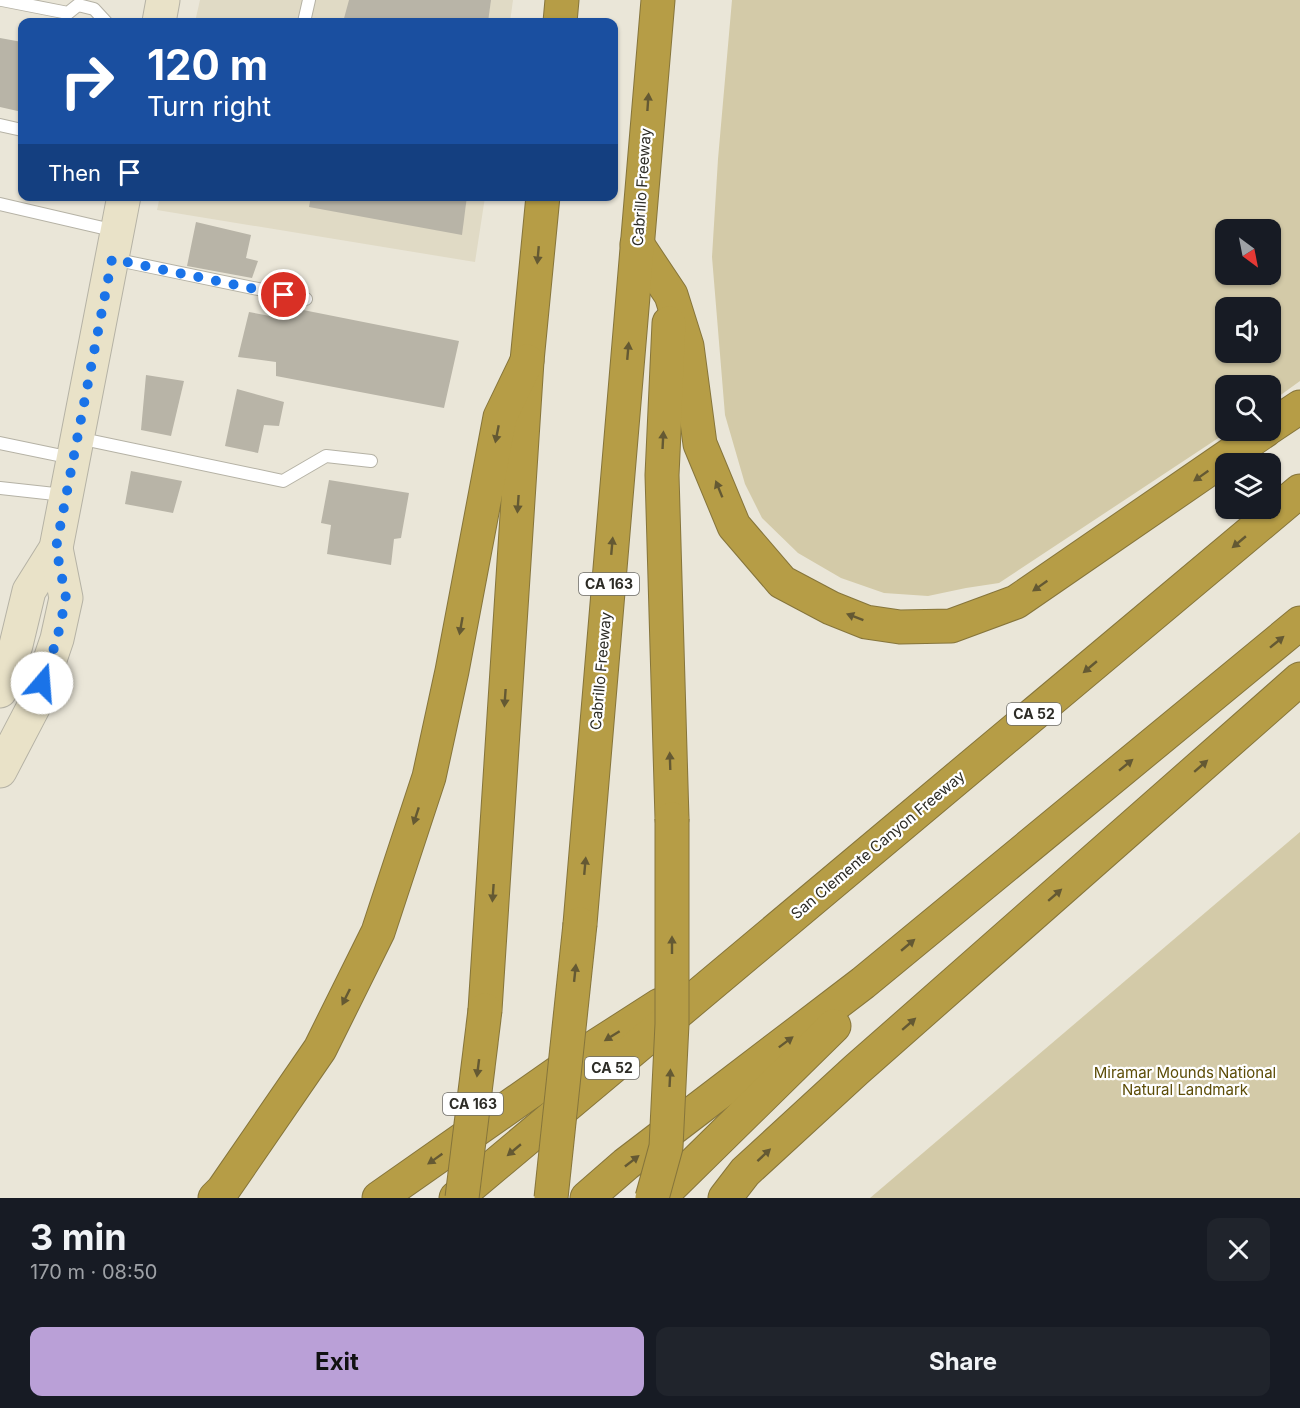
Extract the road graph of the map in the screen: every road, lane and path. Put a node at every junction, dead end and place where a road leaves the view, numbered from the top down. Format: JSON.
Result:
{"nodes":[{"id":1,"x":2,"y":0,"type":"edge"},
{"id":2,"x":163,"y":0,"type":"edge"},
{"id":3,"x":309,"y":0,"type":"edge"},
{"id":4,"x":562,"y":0,"type":"edge"},
{"id":5,"x":658,"y":0,"type":"edge"},
{"id":6,"x":70,"y":18,"type":"edge"},
{"id":7,"x":103,"y":18,"type":"edge"},
{"id":8,"x":160,"y":18,"type":"edge"},
{"id":9,"x":305,"y":18,"type":"edge"},
{"id":10,"x":560,"y":18,"type":"edge"},
{"id":11,"x":0,"y":125,"type":"edge"},
{"id":12,"x":18,"y":129,"type":"edge"},
{"id":13,"x":123,"y":201,"type":"edge"},
{"id":14,"x":543,"y":201,"type":"edge"},
{"id":15,"x":0,"y":204,"type":"edge"},
{"id":16,"x":637,"y":244,"type":"junction"},
{"id":17,"x":115,"y":245,"type":"junction"},
{"id":18,"x":671,"y":295,"type":"junction"},
{"id":19,"x":306,"y":299,"type":"dead end"},
{"id":20,"x":527,"y":362,"type":"junction"},
{"id":21,"x":1300,"y":407,"type":"edge"},
{"id":22,"x":1281,"y":420,"type":"edge"},
{"id":23,"x":1250,"y":441,"type":"edge"},
{"id":24,"x":0,"y":443,"type":"edge"},
{"id":25,"x":75,"y":448,"type":"junction"},
{"id":26,"x":371,"y":461,"type":"dead end"},
{"id":27,"x":0,"y":488,"type":"edge"},
{"id":28,"x":1300,"y":491,"type":"edge"},
{"id":29,"x":66,"y":495,"type":"junction"},
{"id":30,"x":56,"y":548,"type":"junction"},
{"id":31,"x":1300,"y":623,"type":"edge"},
{"id":32,"x":1300,"y":679,"type":"edge"},
{"id":33,"x":1,"y":685,"type":"edge"},
{"id":34,"x":0,"y":771,"type":"edge"},
{"id":35,"x":768,"y":937,"type":"junction"},
{"id":36,"x":864,"y":983,"type":"junction"},
{"id":37,"x":219,"y":1194,"type":"edge"},
{"id":38,"x":379,"y":1198,"type":"edge"},
{"id":39,"x":456,"y":1198,"type":"edge"},
{"id":40,"x":462,"y":1198,"type":"edge"},
{"id":41,"x":551,"y":1198,"type":"edge"},
{"id":42,"x":587,"y":1198,"type":"edge"},
{"id":43,"x":652,"y":1198,"type":"edge"},
{"id":44,"x":659,"y":1198,"type":"edge"},
{"id":45,"x":725,"y":1198,"type":"edge"}],
"edges":[{"from":1,"to":6,"type":"lane"},
{"from":2,"to":8,"type":"main road"},
{"from":3,"to":9,"type":"lane"},
{"from":4,"to":10,"type":"highway"},
{"from":16,"to":5,"type":"highway","name":"Cabrillo Freeway","number":"CA 163","one_way":true},
{"from":6,"to":7,"type":"lane"},
{"from":11,"to":12,"type":"lane"},
{"from":13,"to":17,"type":"main road"},
{"from":14,"to":20,"type":"highway","number":"CA 163","one_way":true},
{"from":15,"to":17,"type":"lane"},
{"from":16,"to":18,"type":"highway"},
{"from":41,"to":16,"type":"highway","name":"Cabrillo Freeway","number":"CA 163","one_way":true,"bridge":true},
{"from":17,"to":19,"type":"lane"},
{"from":17,"to":25,"type":"main road"},
{"from":23,"to":18,"type":"highway","one_way":true},
{"from":43,"to":18,"type":"highway","one_way":true,"bridge":true},
{"from":20,"to":37,"type":"highway","one_way":true},
{"from":20,"to":40,"type":"highway","number":"CA 163","one_way":true,"bridge":true},
{"from":21,"to":22,"type":"highway"},
{"from":24,"to":25,"type":"lane"},
{"from":25,"to":26,"type":"lane"},
{"from":25,"to":29,"type":"main road"},
{"from":27,"to":29,"type":"lane"},
{"from":28,"to":35,"type":"highway","name":"San Clemente Canyon Freeway","number":"CA 52","one_way":true},
{"from":29,"to":30,"type":"main road"},
{"from":30,"to":33,"type":"main road"},
{"from":30,"to":34,"type":"main road"},
{"from":36,"to":31,"type":"highway","one_way":true},
{"from":45,"to":32,"type":"highway","one_way":true},
{"from":35,"to":38,"type":"highway","one_way":true},
{"from":35,"to":39,"type":"highway","name":"San Clemente Canyon Freeway","number":"CA 52","one_way":true},
{"from":42,"to":36,"type":"highway","one_way":true},
{"from":36,"to":44,"type":"highway"}]}
